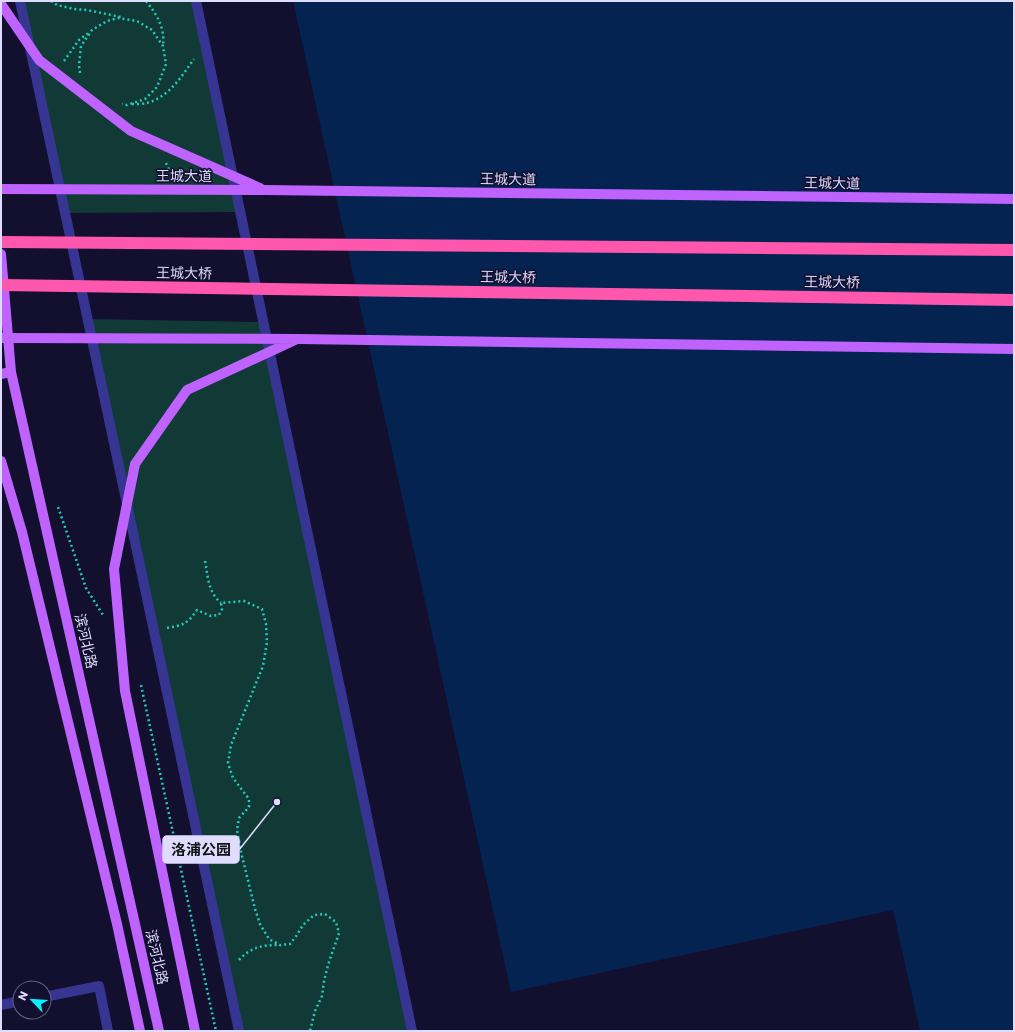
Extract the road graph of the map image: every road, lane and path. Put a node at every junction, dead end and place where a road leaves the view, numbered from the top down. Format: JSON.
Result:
{"nodes":[{"id":1,"x":20,"y":1,"type":"edge"},
{"id":2,"x":51,"y":1,"type":"edge"},
{"id":3,"x":146,"y":1,"type":"edge"},
{"id":4,"x":196,"y":1,"type":"edge"},
{"id":5,"x":1,"y":4,"type":"edge"},
{"id":6,"x":137,"y":21,"type":"junction"},
{"id":7,"x":204,"y":39,"type":"junction"},
{"id":8,"x":163,"y":46,"type":"junction"},
{"id":9,"x":81,"y":76,"type":"dead end"},
{"id":10,"x":120,"y":104,"type":"dead end"},
{"id":11,"x":127,"y":104,"type":"junction"},
{"id":12,"x":165,"y":161,"type":"dead end"},
{"id":13,"x":173,"y":178,"type":"dead end"},
{"id":14,"x":1,"y":189,"type":"edge"},
{"id":15,"x":264,"y":190,"type":"junction"},
{"id":16,"x":1014,"y":199,"type":"edge"},
{"id":17,"x":1,"y":242,"type":"edge"},
{"id":18,"x":1014,"y":250,"type":"edge"},
{"id":19,"x":1,"y":254,"type":"edge"},
{"id":20,"x":1,"y":285,"type":"edge"},
{"id":21,"x":1014,"y":300,"type":"edge"},
{"id":22,"x":1,"y":338,"type":"edge"},
{"id":23,"x":298,"y":339,"type":"junction"},
{"id":24,"x":1014,"y":349,"type":"edge"},
{"id":25,"x":6,"y":373,"type":"edge"},
{"id":26,"x":1,"y":461,"type":"edge"},
{"id":27,"x":205,"y":561,"type":"dead end"},
{"id":28,"x":221,"y":603,"type":"junction"},
{"id":29,"x":154,"y":630,"type":"junction"},
{"id":30,"x":280,"y":945,"type":"junction"},
{"id":31,"x":227,"y":974,"type":"junction"},
{"id":32,"x":52,"y":995,"type":"edge"},
{"id":33,"x":12,"y":1003,"type":"edge"},
{"id":34,"x":1,"y":1005,"type":"edge"},
{"id":35,"x":108,"y":1031,"type":"edge"},
{"id":36,"x":140,"y":1031,"type":"edge"},
{"id":37,"x":159,"y":1031,"type":"edge"},
{"id":38,"x":195,"y":1031,"type":"edge"},
{"id":39,"x":239,"y":1031,"type":"edge"},
{"id":40,"x":310,"y":1031,"type":"edge"},
{"id":41,"x":412,"y":1031,"type":"edge"}],
"edges":[{"from":1,"to":29,"type":"street"},
{"from":2,"to":6,"type":"path"},
{"from":3,"to":8,"type":"path"},
{"from":4,"to":7,"type":"street"},
{"from":5,"to":15,"type":"main road","bridge":true},
{"from":6,"to":8,"type":"path"},
{"from":6,"to":9,"type":"path"},
{"from":7,"to":11,"type":"path"},
{"from":7,"to":41,"type":"street"},
{"from":8,"to":11,"type":"path"},
{"from":10,"to":11,"type":"path"},
{"from":12,"to":13,"type":"path"},
{"from":14,"to":15,"type":"main road","name":"王城大道","bridge":true},
{"from":15,"to":16,"type":"main road","name":"王城大道","bridge":true},
{"from":17,"to":18,"type":"highway","name":"王城大桥","bridge":true},
{"from":19,"to":25,"type":"main road","name":"滨河北路"},
{"from":20,"to":21,"type":"highway","name":"王城大桥","bridge":true},
{"from":22,"to":23,"type":"main road","bridge":true},
{"from":23,"to":24,"type":"main road","bridge":true},
{"from":23,"to":38,"type":"main road","bridge":true},
{"from":25,"to":37,"type":"main road","name":"滨河北路"},
{"from":26,"to":36,"type":"main road"},
{"from":27,"to":28,"type":"path"},
{"from":28,"to":29,"type":"path"},
{"from":28,"to":30,"type":"path"},
{"from":29,"to":31,"type":"street"},
{"from":30,"to":31,"type":"path"},
{"from":30,"to":40,"type":"path"},
{"from":31,"to":39,"type":"street"},
{"from":32,"to":35,"type":"street"},
{"from":33,"to":34,"type":"street"}]}
